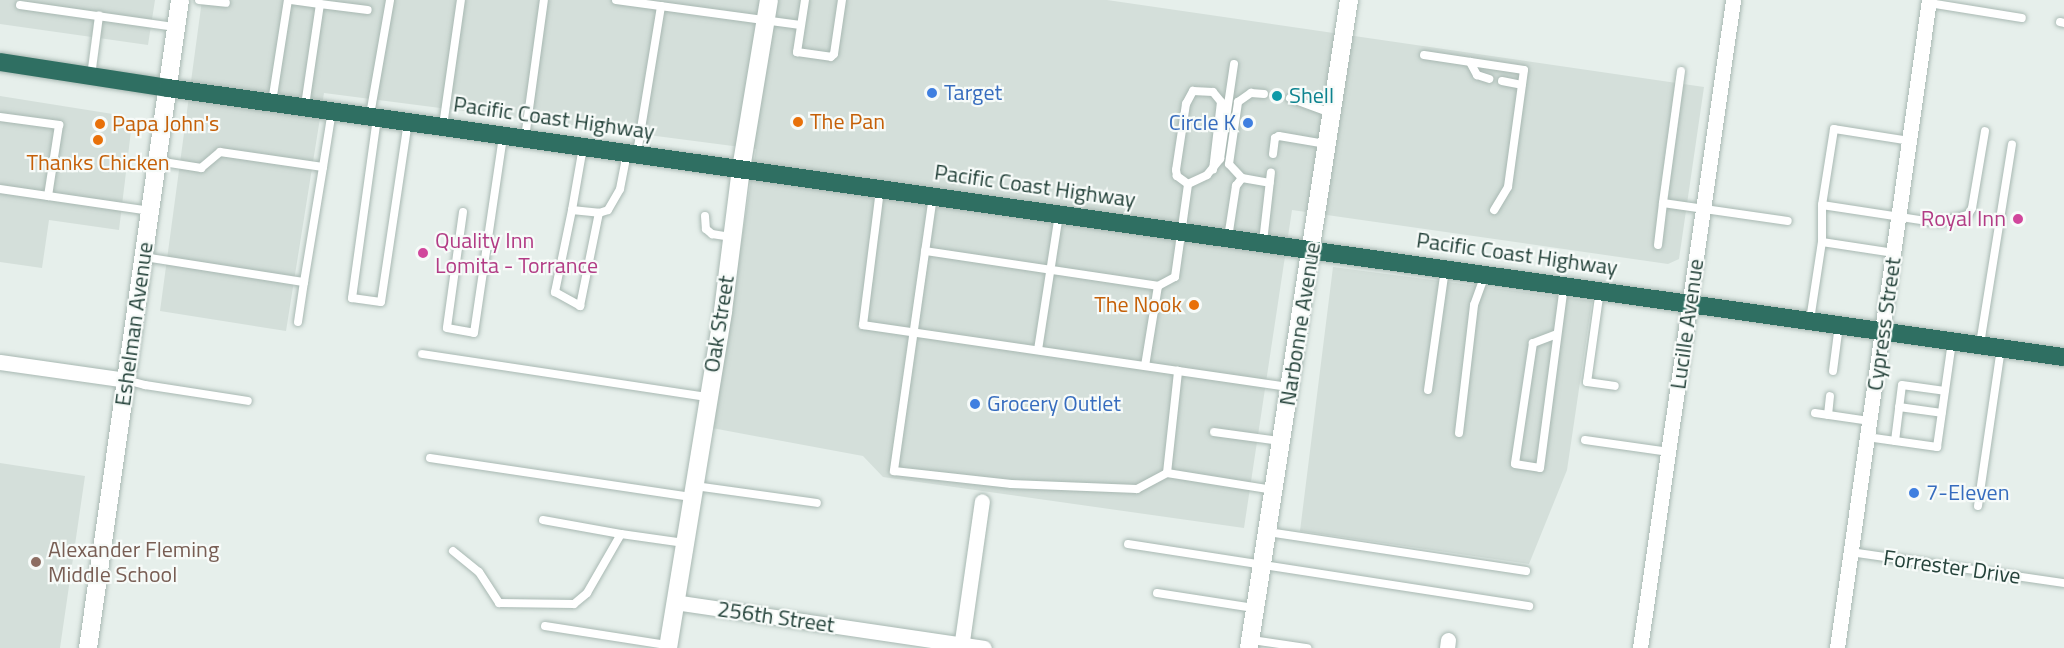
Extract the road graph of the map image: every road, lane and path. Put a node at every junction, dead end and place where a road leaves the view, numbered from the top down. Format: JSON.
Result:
{"nodes":[{"id":1,"x":180,"y":0,"type":"edge"},
{"id":2,"x":199,"y":0,"type":"edge"},
{"id":3,"x":289,"y":0,"type":"edge"},
{"id":4,"x":390,"y":0,"type":"edge"},
{"id":5,"x":461,"y":0,"type":"edge"},
{"id":6,"x":544,"y":0,"type":"edge"},
{"id":7,"x":616,"y":0,"type":"edge"},
{"id":8,"x":768,"y":0,"type":"edge"},
{"id":9,"x":805,"y":0,"type":"edge"},
{"id":10,"x":842,"y":0,"type":"edge"},
{"id":11,"x":1349,"y":0,"type":"edge"},
{"id":12,"x":1733,"y":0,"type":"edge"},
{"id":13,"x":1929,"y":2,"type":"edge"},
{"id":14,"x":226,"y":3,"type":"dead end"},
{"id":15,"x":320,"y":4,"type":"junction"},
{"id":16,"x":20,"y":5,"type":"dead end"},
{"id":17,"x":661,"y":6,"type":"junction"},
{"id":18,"x":368,"y":10,"type":"dead end"},
{"id":19,"x":99,"y":16,"type":"junction"},
{"id":20,"x":2022,"y":18,"type":"dead end"},
{"id":21,"x":765,"y":21,"type":"junction"},
{"id":22,"x":800,"y":25,"type":"junction"},
{"id":23,"x":176,"y":27,"type":"junction"},
{"id":24,"x":1424,"y":55,"type":"dead end"},
{"id":25,"x":0,"y":62,"type":"edge"},
{"id":26,"x":1469,"y":62,"type":"junction"},
{"id":27,"x":1234,"y":64,"type":"dead end"},
{"id":28,"x":1681,"y":71,"type":"dead end"},
{"id":29,"x":91,"y":76,"type":"junction"},
{"id":30,"x":1489,"y":79,"type":"dead end"},
{"id":31,"x":1502,"y":81,"type":"dead end"},
{"id":32,"x":1522,"y":85,"type":"junction"},
{"id":33,"x":168,"y":88,"type":"junction"},
{"id":34,"x":1264,"y":94,"type":"dead end"},
{"id":35,"x":1290,"y":98,"type":"dead end"},
{"id":36,"x":272,"y":103,"type":"junction"},
{"id":37,"x":304,"y":108,"type":"junction"},
{"id":38,"x":332,"y":111,"type":"junction"},
{"id":39,"x":1332,"y":113,"type":"junction"},
{"id":40,"x":0,"y":117,"type":"edge"},
{"id":41,"x":373,"y":117,"type":"junction"},
{"id":42,"x":408,"y":122,"type":"junction"},
{"id":43,"x":443,"y":127,"type":"junction"},
{"id":44,"x":1985,"y":131,"type":"dead end"},
{"id":45,"x":503,"y":135,"type":"junction"},
{"id":46,"x":525,"y":138,"type":"junction"},
{"id":47,"x":1910,"y":141,"type":"junction"},
{"id":48,"x":1328,"y":145,"type":"junction"},
{"id":49,"x":2012,"y":145,"type":"dead end"},
{"id":50,"x":583,"y":146,"type":"junction"},
{"id":51,"x":632,"y":153,"type":"junction"},
{"id":52,"x":1274,"y":154,"type":"dead end"},
{"id":53,"x":158,"y":161,"type":"junction"},
{"id":54,"x":322,"y":167,"type":"junction"},
{"id":55,"x":741,"y":169,"type":"junction"},
{"id":56,"x":1213,"y":170,"type":"junction"},
{"id":57,"x":1271,"y":172,"type":"dead end"},
{"id":58,"x":1242,"y":178,"type":"junction"},
{"id":59,"x":1270,"y":183,"type":"junction"},
{"id":60,"x":1188,"y":184,"type":"junction"},
{"id":61,"x":0,"y":189,"type":"edge"},
{"id":62,"x":880,"y":189,"type":"junction"},
{"id":63,"x":48,"y":196,"type":"junction"},
{"id":64,"x":933,"y":196,"type":"junction"},
{"id":65,"x":1663,"y":203,"type":"junction"},
{"id":66,"x":1822,"y":206,"type":"junction"},
{"id":67,"x":572,"y":210,"type":"junction"},
{"id":68,"x":1494,"y":210,"type":"dead end"},
{"id":69,"x":1704,"y":210,"type":"junction"},
{"id":70,"x":150,"y":211,"type":"junction"},
{"id":71,"x":463,"y":212,"type":"dead end"},
{"id":72,"x":599,"y":213,"type":"junction"},
{"id":73,"x":1059,"y":214,"type":"junction"},
{"id":74,"x":705,"y":216,"type":"dead end"},
{"id":75,"x":1899,"y":218,"type":"junction"},
{"id":76,"x":1788,"y":221,"type":"dead end"},
{"id":77,"x":1181,"y":231,"type":"junction"},
{"id":78,"x":732,"y":237,"type":"junction"},
{"id":79,"x":1228,"y":238,"type":"junction"},
{"id":80,"x":1821,"y":242,"type":"junction"},
{"id":81,"x":1263,"y":243,"type":"junction"},
{"id":82,"x":1658,"y":245,"type":"dead end"},
{"id":83,"x":1312,"y":250,"type":"junction"},
{"id":84,"x":925,"y":251,"type":"junction"},
{"id":85,"x":1894,"y":253,"type":"junction"},
{"id":86,"x":144,"y":257,"type":"junction"},
{"id":87,"x":1445,"y":268,"type":"junction"},
{"id":88,"x":1050,"y":270,"type":"junction"},
{"id":89,"x":1485,"y":273,"type":"junction"},
{"id":90,"x":304,"y":282,"type":"junction"},
{"id":91,"x":1564,"y":285,"type":"junction"},
{"id":92,"x":1158,"y":286,"type":"junction"},
{"id":93,"x":1600,"y":290,"type":"junction"},
{"id":94,"x":1691,"y":302,"type":"junction"},
{"id":95,"x":1810,"y":320,"type":"junction"},
{"id":96,"x":298,"y":322,"type":"dead end"},
{"id":97,"x":1839,"y":324,"type":"junction"},
{"id":98,"x":1883,"y":330,"type":"junction"},
{"id":99,"x":914,"y":332,"type":"junction"},
{"id":100,"x":1557,"y":334,"type":"junction"},
{"id":101,"x":1952,"y":341,"type":"junction"},
{"id":102,"x":1980,"y":345,"type":"junction"},
{"id":103,"x":2001,"y":349,"type":"junction"},
{"id":104,"x":1038,"y":350,"type":"junction"},
{"id":105,"x":422,"y":354,"type":"dead end"},
{"id":106,"x":2064,"y":357,"type":"edge"},
{"id":107,"x":0,"y":362,"type":"edge"},
{"id":108,"x":1145,"y":366,"type":"junction"},
{"id":109,"x":1178,"y":371,"type":"junction"},
{"id":110,"x":1833,"y":371,"type":"dead end"},
{"id":111,"x":126,"y":380,"type":"junction"},
{"id":112,"x":1615,"y":386,"type":"dead end"},
{"id":113,"x":1290,"y":387,"type":"junction"},
{"id":114,"x":1428,"y":390,"type":"dead end"},
{"id":115,"x":1945,"y":391,"type":"junction"},
{"id":116,"x":1830,"y":396,"type":"dead end"},
{"id":117,"x":708,"y":397,"type":"junction"},
{"id":118,"x":248,"y":401,"type":"dead end"},
{"id":119,"x":1899,"y":407,"type":"junction"},
{"id":120,"x":1815,"y":413,"type":"dead end"},
{"id":121,"x":1942,"y":413,"type":"junction"},
{"id":122,"x":1828,"y":415,"type":"junction"},
{"id":123,"x":1869,"y":429,"type":"junction"},
{"id":124,"x":1214,"y":432,"type":"dead end"},
{"id":125,"x":1459,"y":433,"type":"dead end"},
{"id":126,"x":1585,"y":440,"type":"dead end"},
{"id":127,"x":1895,"y":441,"type":"junction"},
{"id":128,"x":1282,"y":442,"type":"junction"},
{"id":129,"x":1669,"y":453,"type":"junction"},
{"id":130,"x":430,"y":458,"type":"dead end"},
{"id":131,"x":1167,"y":473,"type":"junction"},
{"id":132,"x":1274,"y":490,"type":"junction"},
{"id":133,"x":692,"y":492,"type":"junction"},
{"id":134,"x":982,"y":501,"type":"dead end"},
{"id":135,"x":817,"y":503,"type":"dead end"},
{"id":136,"x":1978,"y":506,"type":"dead end"},
{"id":137,"x":543,"y":520,"type":"dead end"},
{"id":138,"x":1268,"y":532,"type":"junction"},
{"id":139,"x":621,"y":534,"type":"junction"},
{"id":140,"x":684,"y":543,"type":"junction"},
{"id":141,"x":1128,"y":544,"type":"dead end"},
{"id":142,"x":453,"y":551,"type":"dead end"},
{"id":143,"x":1851,"y":552,"type":"junction"},
{"id":144,"x":1262,"y":563,"type":"junction"},
{"id":145,"x":1526,"y":571,"type":"dead end"},
{"id":146,"x":2064,"y":583,"type":"edge"},
{"id":147,"x":1157,"y":593,"type":"dead end"},
{"id":148,"x":674,"y":602,"type":"junction"},
{"id":149,"x":1528,"y":606,"type":"dead end"},
{"id":150,"x":1255,"y":609,"type":"junction"},
{"id":151,"x":545,"y":626,"type":"dead end"},
{"id":152,"x":1250,"y":644,"type":"edge"},
{"id":153,"x":961,"y":646,"type":"edge"},
{"id":154,"x":668,"y":647,"type":"edge"},
{"id":155,"x":88,"y":648,"type":"edge"},
{"id":156,"x":984,"y":648,"type":"edge"},
{"id":157,"x":1307,"y":648,"type":"edge"},
{"id":158,"x":1640,"y":648,"type":"edge"},
{"id":159,"x":1837,"y":648,"type":"edge"}],
"edges":[{"from":1,"to":23,"type":"street","name":"Eshelman Avenue"},
{"from":2,"to":14,"type":"lane"},
{"from":3,"to":15,"type":"lane"},
{"from":3,"to":36,"type":"lane"},
{"from":4,"to":41,"type":"lane"},
{"from":5,"to":43,"type":"lane"},
{"from":6,"to":46,"type":"lane"},
{"from":7,"to":17,"type":"lane"},
{"from":8,"to":21,"type":"street","name":"Oak Street"},
{"from":9,"to":22,"type":"lane"},
{"from":10,"to":22,"type":"lane"},
{"from":11,"to":39,"type":"street","name":"Narbonne Avenue"},
{"from":12,"to":69,"type":"street","name":"Lucille Avenue"},
{"from":13,"to":20,"type":"lane"},
{"from":13,"to":47,"type":"street","name":"Cypress Street"},
{"from":15,"to":18,"type":"lane"},
{"from":15,"to":37,"type":"lane"},
{"from":16,"to":19,"type":"lane"},
{"from":17,"to":21,"type":"lane"},
{"from":17,"to":51,"type":"lane"},
{"from":19,"to":23,"type":"lane"},
{"from":19,"to":29,"type":"lane"},
{"from":21,"to":22,"type":"lane"},
{"from":21,"to":55,"type":"street","name":"Oak Street"},
{"from":23,"to":33,"type":"street","name":"Eshelman Avenue"},
{"from":24,"to":26,"type":"lane"},
{"from":25,"to":29,"type":"highway","name":"Pacific Coast Highway"},
{"from":26,"to":30,"type":"lane"},
{"from":26,"to":32,"type":"lane"},
{"from":27,"to":56,"type":"lane"},
{"from":28,"to":65,"type":"lane"},
{"from":29,"to":33,"type":"highway","name":"Pacific Coast Highway"},
{"from":31,"to":32,"type":"lane"},
{"from":32,"to":68,"type":"lane"},
{"from":33,"to":36,"type":"highway","name":"Pacific Coast Highway"},
{"from":33,"to":53,"type":"street","name":"Eshelman Avenue"},
{"from":34,"to":58,"type":"lane"},
{"from":35,"to":39,"type":"lane"},
{"from":36,"to":37,"type":"highway","name":"Pacific Coast Highway"},
{"from":37,"to":38,"type":"highway","name":"Pacific Coast Highway"},
{"from":38,"to":41,"type":"highway","name":"Pacific Coast Highway"},
{"from":38,"to":54,"type":"lane"},
{"from":39,"to":48,"type":"street","name":"Narbonne Avenue"},
{"from":40,"to":63,"type":"lane"},
{"from":41,"to":42,"type":"highway","name":"Pacific Coast Highway"},
{"from":41,"to":42,"type":"lane"},
{"from":42,"to":43,"type":"highway","name":"Pacific Coast Highway"},
{"from":43,"to":45,"type":"highway","name":"Pacific Coast Highway"},
{"from":44,"to":75,"type":"lane"},
{"from":45,"to":46,"type":"highway","name":"Pacific Coast Highway"},
{"from":45,"to":71,"type":"lane"},
{"from":46,"to":50,"type":"highway","name":"Pacific Coast Highway"},
{"from":47,"to":66,"type":"lane"},
{"from":47,"to":75,"type":"street","name":"Cypress Street"},
{"from":48,"to":52,"type":"lane"},
{"from":48,"to":83,"type":"street","name":"Narbonne Avenue"},
{"from":49,"to":102,"type":"lane"},
{"from":50,"to":51,"type":"highway","name":"Pacific Coast Highway"},
{"from":50,"to":67,"type":"lane"},
{"from":51,"to":55,"type":"highway","name":"Pacific Coast Highway"},
{"from":51,"to":72,"type":"lane"},
{"from":53,"to":54,"type":"lane"},
{"from":53,"to":70,"type":"street","name":"Eshelman Avenue"},
{"from":54,"to":90,"type":"lane"},
{"from":55,"to":62,"type":"highway","name":"Pacific Coast Highway"},
{"from":55,"to":78,"type":"street","name":"Oak Street"},
{"from":56,"to":60,"type":"lane"},
{"from":56,"to":60,"type":"lane"},
{"from":57,"to":59,"type":"lane"},
{"from":58,"to":59,"type":"lane"},
{"from":58,"to":79,"type":"lane"},
{"from":59,"to":81,"type":"lane"},
{"from":60,"to":77,"type":"lane"},
{"from":61,"to":63,"type":"lane"},
{"from":62,"to":64,"type":"highway","name":"Pacific Coast Highway"},
{"from":62,"to":99,"type":"lane"},
{"from":63,"to":70,"type":"lane"},
{"from":64,"to":73,"type":"highway","name":"Pacific Coast Highway"},
{"from":64,"to":84,"type":"lane"},
{"from":65,"to":69,"type":"lane"},
{"from":65,"to":82,"type":"lane"},
{"from":66,"to":75,"type":"lane"},
{"from":66,"to":80,"type":"lane"},
{"from":67,"to":72,"type":"lane"},
{"from":67,"to":72,"type":"lane"},
{"from":69,"to":76,"type":"lane"},
{"from":69,"to":94,"type":"street","name":"Lucille Avenue"},
{"from":70,"to":86,"type":"street","name":"Eshelman Avenue"},
{"from":73,"to":77,"type":"highway","name":"Pacific Coast Highway"},
{"from":73,"to":88,"type":"lane"},
{"from":74,"to":78,"type":"lane"},
{"from":75,"to":85,"type":"street","name":"Cypress Street"},
{"from":77,"to":79,"type":"highway","name":"Pacific Coast Highway"},
{"from":77,"to":92,"type":"lane"},
{"from":78,"to":117,"type":"street","name":"Oak Street"},
{"from":79,"to":81,"type":"highway","name":"Pacific Coast Highway"},
{"from":80,"to":85,"type":"lane"},
{"from":80,"to":95,"type":"lane"},
{"from":81,"to":83,"type":"highway","name":"Pacific Coast Highway"},
{"from":83,"to":87,"type":"highway","name":"Pacific Coast Highway"},
{"from":83,"to":113,"type":"street","name":"Narbonne Avenue"},
{"from":84,"to":88,"type":"lane"},
{"from":84,"to":99,"type":"lane"},
{"from":85,"to":98,"type":"street","name":"Cypress Street"},
{"from":86,"to":90,"type":"lane"},
{"from":86,"to":111,"type":"street","name":"Eshelman Avenue"},
{"from":87,"to":89,"type":"highway","name":"Pacific Coast Highway"},
{"from":87,"to":114,"type":"lane"},
{"from":88,"to":92,"type":"lane"},
{"from":88,"to":104,"type":"lane"},
{"from":89,"to":91,"type":"highway","name":"Pacific Coast Highway"},
{"from":89,"to":125,"type":"lane"},
{"from":90,"to":96,"type":"lane"},
{"from":91,"to":93,"type":"highway","name":"Pacific Coast Highway"},
{"from":91,"to":100,"type":"lane"},
{"from":92,"to":108,"type":"lane"},
{"from":93,"to":94,"type":"highway","name":"Pacific Coast Highway"},
{"from":93,"to":112,"type":"lane"},
{"from":94,"to":95,"type":"highway","name":"Pacific Coast Highway"},
{"from":94,"to":129,"type":"street","name":"Lucille Avenue"},
{"from":95,"to":97,"type":"highway","name":"Pacific Coast Highway"},
{"from":97,"to":98,"type":"highway","name":"Pacific Coast Highway"},
{"from":97,"to":110,"type":"lane"},
{"from":98,"to":101,"type":"highway","name":"Pacific Coast Highway"},
{"from":98,"to":123,"type":"street","name":"Cypress Street"},
{"from":99,"to":104,"type":"lane"},
{"from":99,"to":131,"type":"lane"},
{"from":100,"to":100,"type":"lane"},
{"from":101,"to":102,"type":"highway","name":"Pacific Coast Highway"},
{"from":101,"to":115,"type":"lane"},
{"from":102,"to":103,"type":"highway","name":"Pacific Coast Highway"},
{"from":103,"to":106,"type":"highway","name":"Pacific Coast Highway"},
{"from":103,"to":136,"type":"lane"},
{"from":104,"to":108,"type":"lane"},
{"from":105,"to":117,"type":"lane"},
{"from":107,"to":111,"type":"street"},
{"from":108,"to":109,"type":"lane"},
{"from":109,"to":113,"type":"lane"},
{"from":109,"to":131,"type":"lane"},
{"from":111,"to":118,"type":"lane"},
{"from":111,"to":155,"type":"street","name":"Eshelman Avenue"},
{"from":113,"to":128,"type":"street","name":"Narbonne Avenue"},
{"from":115,"to":119,"type":"lane"},
{"from":115,"to":121,"type":"lane"},
{"from":116,"to":122,"type":"lane"},
{"from":117,"to":133,"type":"street","name":"Oak Street"},
{"from":119,"to":121,"type":"lane"},
{"from":119,"to":127,"type":"lane"},
{"from":120,"to":122,"type":"lane"},
{"from":121,"to":127,"type":"lane"},
{"from":122,"to":123,"type":"lane"},
{"from":123,"to":127,"type":"lane"},
{"from":123,"to":143,"type":"street","name":"Cypress Street"},
{"from":124,"to":128,"type":"lane"},
{"from":126,"to":129,"type":"lane"},
{"from":128,"to":132,"type":"street","name":"Narbonne Avenue"},
{"from":129,"to":158,"type":"street","name":"Lucille Avenue"},
{"from":130,"to":133,"type":"lane"},
{"from":131,"to":132,"type":"lane"},
{"from":132,"to":138,"type":"street","name":"Narbonne Avenue"},
{"from":133,"to":135,"type":"lane"},
{"from":133,"to":140,"type":"street","name":"Oak Street"},
{"from":134,"to":153,"type":"street"},
{"from":137,"to":139,"type":"lane"},
{"from":138,"to":144,"type":"street","name":"Narbonne Avenue"},
{"from":138,"to":145,"type":"lane"},
{"from":139,"to":140,"type":"lane"},
{"from":139,"to":142,"type":"lane"},
{"from":140,"to":148,"type":"street","name":"Oak Street"},
{"from":141,"to":144,"type":"lane"},
{"from":143,"to":146,"type":"lane","name":"Forrester Drive"},
{"from":143,"to":159,"type":"street","name":"Cypress Street"},
{"from":144,"to":149,"type":"lane"},
{"from":144,"to":150,"type":"street","name":"Narbonne Avenue"},
{"from":147,"to":150,"type":"lane"},
{"from":148,"to":153,"type":"street","name":"256th Street"},
{"from":148,"to":154,"type":"street","name":"Oak Street"},
{"from":150,"to":152,"type":"street","name":"Narbonne Avenue"},
{"from":151,"to":154,"type":"lane"},
{"from":152,"to":157,"type":"lane"},
{"from":153,"to":156,"type":"street","name":"256th Street"}]}
